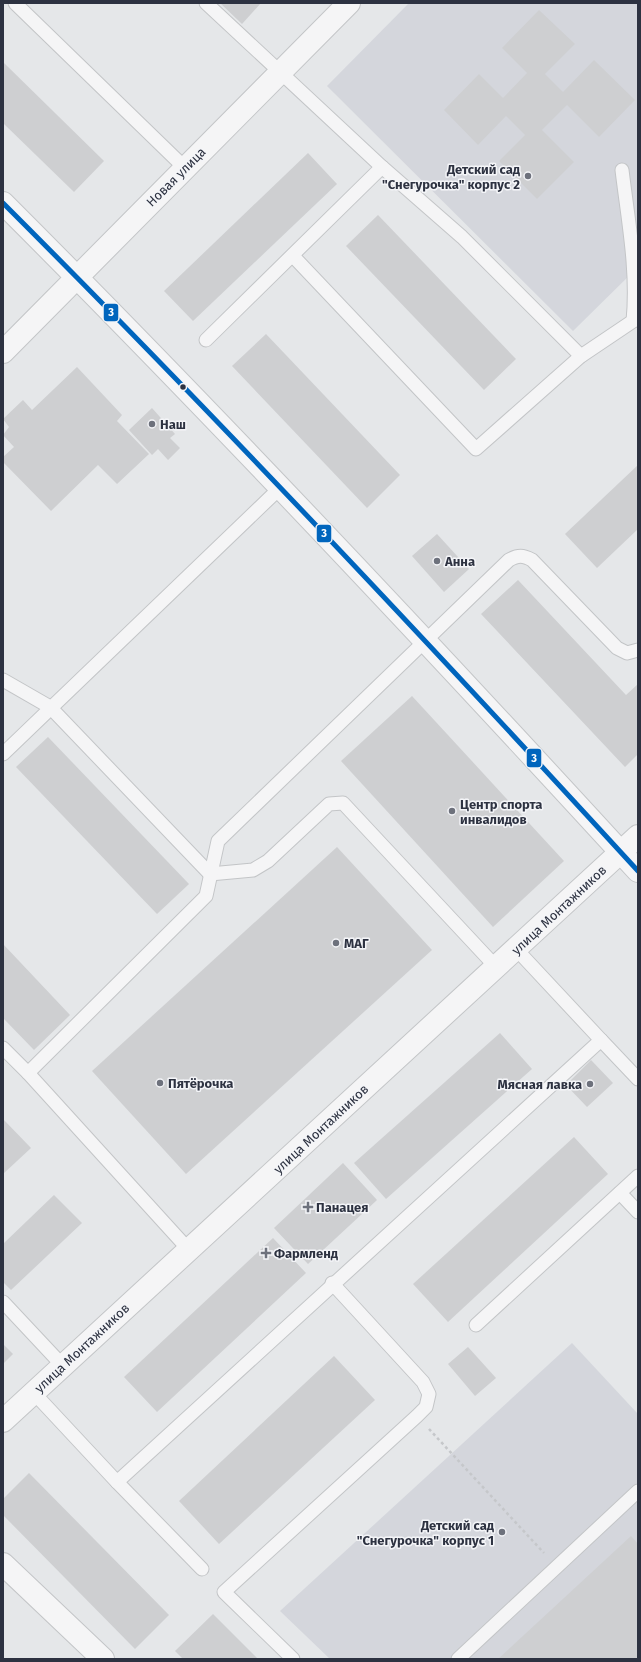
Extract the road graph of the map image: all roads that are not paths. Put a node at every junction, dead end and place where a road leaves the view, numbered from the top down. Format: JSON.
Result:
{"nodes":[{"id":1,"x":15,"y":3,"type":"edge"},
{"id":2,"x":206,"y":3,"type":"edge"},
{"id":3,"x":349,"y":3,"type":"edge"},
{"id":4,"x":281,"y":72,"type":"junction"},
{"id":5,"x":382,"y":167,"type":"junction"},
{"id":6,"x":185,"y":168,"type":"junction"},
{"id":7,"x":622,"y":170,"type":"dead end"},
{"id":8,"x":3,"y":203,"type":"edge"},
{"id":9,"x":293,"y":256,"type":"junction"},
{"id":10,"x":78,"y":278,"type":"junction"},
{"id":11,"x":636,"y":323,"type":"edge"},
{"id":12,"x":206,"y":340,"type":"dead end"},
{"id":13,"x":3,"y":352,"type":"edge"},
{"id":14,"x":581,"y":356,"type":"junction"},
{"id":15,"x":281,"y":487,"type":"junction"},
{"id":16,"x":426,"y":641,"type":"junction"},
{"id":17,"x":638,"y":650,"type":"edge"},
{"id":18,"x":3,"y":680,"type":"edge"},
{"id":19,"x":50,"y":707,"type":"junction"},
{"id":20,"x":3,"y":754,"type":"edge"},
{"id":21,"x":638,"y":836,"type":"edge"},
{"id":22,"x":620,"y":852,"type":"junction"},
{"id":23,"x":638,"y":871,"type":"edge"},
{"id":24,"x":210,"y":874,"type":"junction"},
{"id":25,"x":517,"y":950,"type":"junction"},
{"id":26,"x":497,"y":968,"type":"junction"},
{"id":27,"x":601,"y":1040,"type":"junction"},
{"id":28,"x":3,"y":1048,"type":"edge"},
{"id":29,"x":28,"y":1073,"type":"junction"},
{"id":30,"x":638,"y":1079,"type":"edge"},
{"id":31,"x":638,"y":1176,"type":"edge"},
{"id":32,"x":620,"y":1193,"type":"junction"},
{"id":33,"x":638,"y":1212,"type":"edge"},
{"id":34,"x":189,"y":1250,"type":"junction"},
{"id":35,"x":332,"y":1284,"type":"junction"},
{"id":36,"x":3,"y":1302,"type":"edge"},
{"id":37,"x":476,"y":1325,"type":"dead end"},
{"id":38,"x":63,"y":1366,"type":"junction"},
{"id":39,"x":34,"y":1393,"type":"junction"},
{"id":40,"x":3,"y":1421,"type":"edge"},
{"id":41,"x":117,"y":1482,"type":"junction"},
{"id":42,"x":638,"y":1491,"type":"edge"},
{"id":43,"x":3,"y":1564,"type":"edge"},
{"id":44,"x":202,"y":1569,"type":"dead end"},
{"id":45,"x":94,"y":1656,"type":"edge"},
{"id":46,"x":293,"y":1659,"type":"edge"},
{"id":47,"x":458,"y":1659,"type":"edge"}],
"edges":[{"from":1,"to":6,"type":"lane"},
{"from":2,"to":4,"type":"lane"},
{"from":3,"to":4,"type":"street","name":"Новая улица"},
{"from":4,"to":5,"type":"lane"},
{"from":4,"to":6,"type":"street","name":"Новая улица"},
{"from":5,"to":9,"type":"lane"},
{"from":5,"to":14,"type":"lane"},
{"from":6,"to":10,"type":"street","name":"Новая улица"},
{"from":7,"to":11,"type":"lane"},
{"from":8,"to":10,"type":"street"},
{"from":9,"to":12,"type":"lane"},
{"from":9,"to":14,"type":"lane"},
{"from":10,"to":13,"type":"street","name":"Новая улица"},
{"from":10,"to":15,"type":"street"},
{"from":11,"to":14,"type":"lane"},
{"from":15,"to":16,"type":"street"},
{"from":15,"to":19,"type":"lane"},
{"from":16,"to":17,"type":"lane"},
{"from":16,"to":22,"type":"street"},
{"from":16,"to":24,"type":"lane"},
{"from":18,"to":19,"type":"lane"},
{"from":19,"to":20,"type":"lane"},
{"from":19,"to":24,"type":"lane"},
{"from":21,"to":22,"type":"street","name":"улица Монтажников"},
{"from":22,"to":23,"type":"street"},
{"from":22,"to":25,"type":"street","name":"улица Монтажников"},
{"from":24,"to":26,"type":"lane"},
{"from":24,"to":29,"type":"lane"},
{"from":25,"to":26,"type":"street","name":"улица Монтажников"},
{"from":25,"to":27,"type":"lane"},
{"from":26,"to":34,"type":"street","name":"улица Монтажников"},
{"from":27,"to":30,"type":"lane"},
{"from":27,"to":35,"type":"lane"},
{"from":28,"to":29,"type":"lane"},
{"from":29,"to":34,"type":"lane"},
{"from":31,"to":32,"type":"lane"},
{"from":32,"to":33,"type":"lane"},
{"from":32,"to":37,"type":"lane"},
{"from":34,"to":38,"type":"street","name":"улица Монтажников"},
{"from":35,"to":41,"type":"lane"},
{"from":35,"to":46,"type":"lane"},
{"from":36,"to":38,"type":"lane"},
{"from":38,"to":39,"type":"street","name":"улица Монтажников"},
{"from":39,"to":40,"type":"street","name":"улица Монтажников"},
{"from":39,"to":41,"type":"lane"},
{"from":41,"to":44,"type":"lane"},
{"from":42,"to":47,"type":"lane"},
{"from":43,"to":45,"type":"street"}]}
